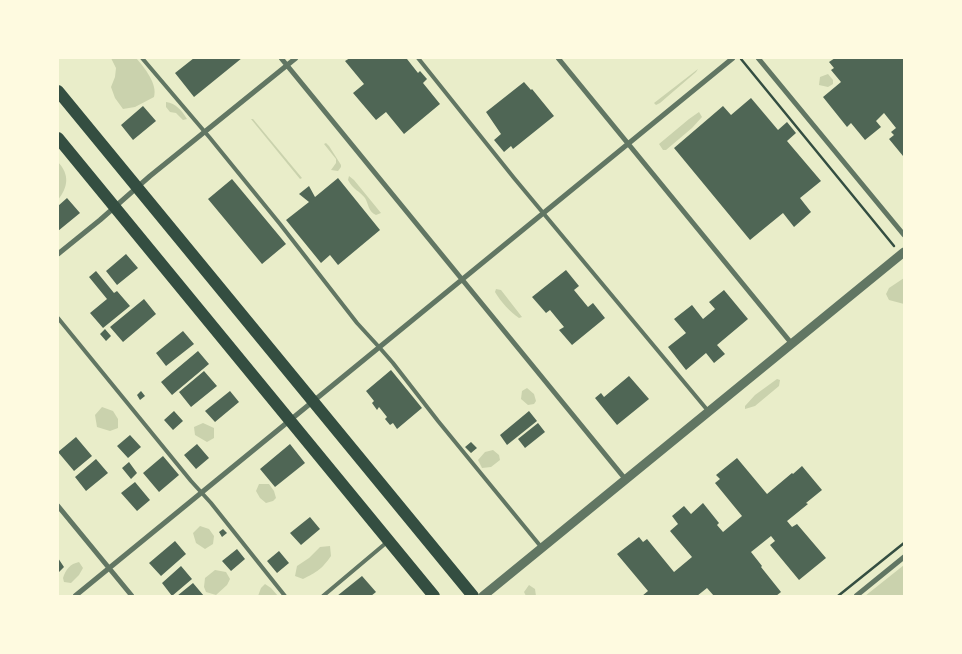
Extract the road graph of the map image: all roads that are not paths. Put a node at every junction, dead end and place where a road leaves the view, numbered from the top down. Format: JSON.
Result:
{"nodes":[{"id":1,"x":142,"y":58,"type":"edge"},
{"id":2,"x":280,"y":58,"type":"edge"},
{"id":3,"x":296,"y":58,"type":"edge"},
{"id":4,"x":418,"y":58,"type":"edge"},
{"id":5,"x":558,"y":58,"type":"edge"},
{"id":6,"x":733,"y":58,"type":"edge"},
{"id":7,"x":758,"y":58,"type":"edge"},
{"id":8,"x":287,"y":65,"type":"junction"},
{"id":9,"x":58,"y":91,"type":"edge"},
{"id":10,"x":204,"y":132,"type":"junction"},
{"id":11,"x":58,"y":138,"type":"edge"},
{"id":12,"x":628,"y":144,"type":"junction"},
{"id":13,"x":137,"y":187,"type":"junction"},
{"id":14,"x":114,"y":207,"type":"junction"},
{"id":15,"x":543,"y":213,"type":"junction"},
{"id":16,"x":904,"y":235,"type":"edge"},
{"id":17,"x":903,"y":253,"type":"edge"},
{"id":18,"x":58,"y":254,"type":"edge"},
{"id":19,"x":462,"y":280,"type":"junction"},
{"id":20,"x":58,"y":318,"type":"edge"},
{"id":21,"x":792,"y":344,"type":"junction"},
{"id":22,"x":380,"y":347,"type":"junction"},
{"id":23,"x":312,"y":402,"type":"junction"},
{"id":24,"x":709,"y":412,"type":"junction"},
{"id":25,"x":289,"y":420,"type":"junction"},
{"id":26,"x":626,"y":480,"type":"junction"},
{"id":27,"x":202,"y":492,"type":"junction"},
{"id":28,"x":58,"y":506,"type":"edge"},
{"id":29,"x":388,"y":541,"type":"junction"},
{"id":30,"x":542,"y":548,"type":"junction"},
{"id":31,"x":904,"y":556,"type":"edge"},
{"id":32,"x":109,"y":569,"type":"junction"},
{"id":33,"x":75,"y":596,"type":"edge"},
{"id":34,"x":132,"y":596,"type":"edge"},
{"id":35,"x":285,"y":596,"type":"edge"},
{"id":36,"x":323,"y":596,"type":"edge"},
{"id":37,"x":434,"y":596,"type":"edge"},
{"id":38,"x":473,"y":596,"type":"edge"},
{"id":39,"x":483,"y":596,"type":"edge"},
{"id":40,"x":856,"y":596,"type":"edge"}],
"edges":[{"from":1,"to":10,"type":"lane"},
{"from":2,"to":8,"type":"street"},
{"from":3,"to":8,"type":"street"},
{"from":4,"to":15,"type":"lane"},
{"from":5,"to":12,"type":"street"},
{"from":6,"to":12,"type":"street"},
{"from":7,"to":16,"type":"street"},
{"from":8,"to":10,"type":"street"},
{"from":8,"to":19,"type":"street"},
{"from":9,"to":13,"type":"highway"},
{"from":10,"to":13,"type":"street"},
{"from":10,"to":22,"type":"lane"},
{"from":11,"to":14,"type":"highway"},
{"from":12,"to":15,"type":"street"},
{"from":12,"to":21,"type":"street"},
{"from":13,"to":14,"type":"street"},
{"from":13,"to":23,"type":"highway"},
{"from":14,"to":18,"type":"street"},
{"from":14,"to":25,"type":"highway"},
{"from":15,"to":19,"type":"street"},
{"from":15,"to":24,"type":"lane"},
{"from":17,"to":21,"type":"street"},
{"from":19,"to":22,"type":"street"},
{"from":19,"to":26,"type":"street"},
{"from":20,"to":27,"type":"lane"},
{"from":21,"to":24,"type":"street"},
{"from":22,"to":23,"type":"street"},
{"from":22,"to":30,"type":"lane"},
{"from":23,"to":25,"type":"street"},
{"from":23,"to":38,"type":"highway"},
{"from":24,"to":26,"type":"street"},
{"from":25,"to":27,"type":"street"},
{"from":25,"to":29,"type":"highway"},
{"from":26,"to":30,"type":"street"},
{"from":27,"to":32,"type":"street"},
{"from":27,"to":35,"type":"lane"},
{"from":28,"to":32,"type":"street"},
{"from":29,"to":36,"type":"lane"},
{"from":29,"to":37,"type":"highway"},
{"from":30,"to":39,"type":"street"},
{"from":31,"to":40,"type":"street"},
{"from":32,"to":33,"type":"street"},
{"from":32,"to":34,"type":"street"}]}
